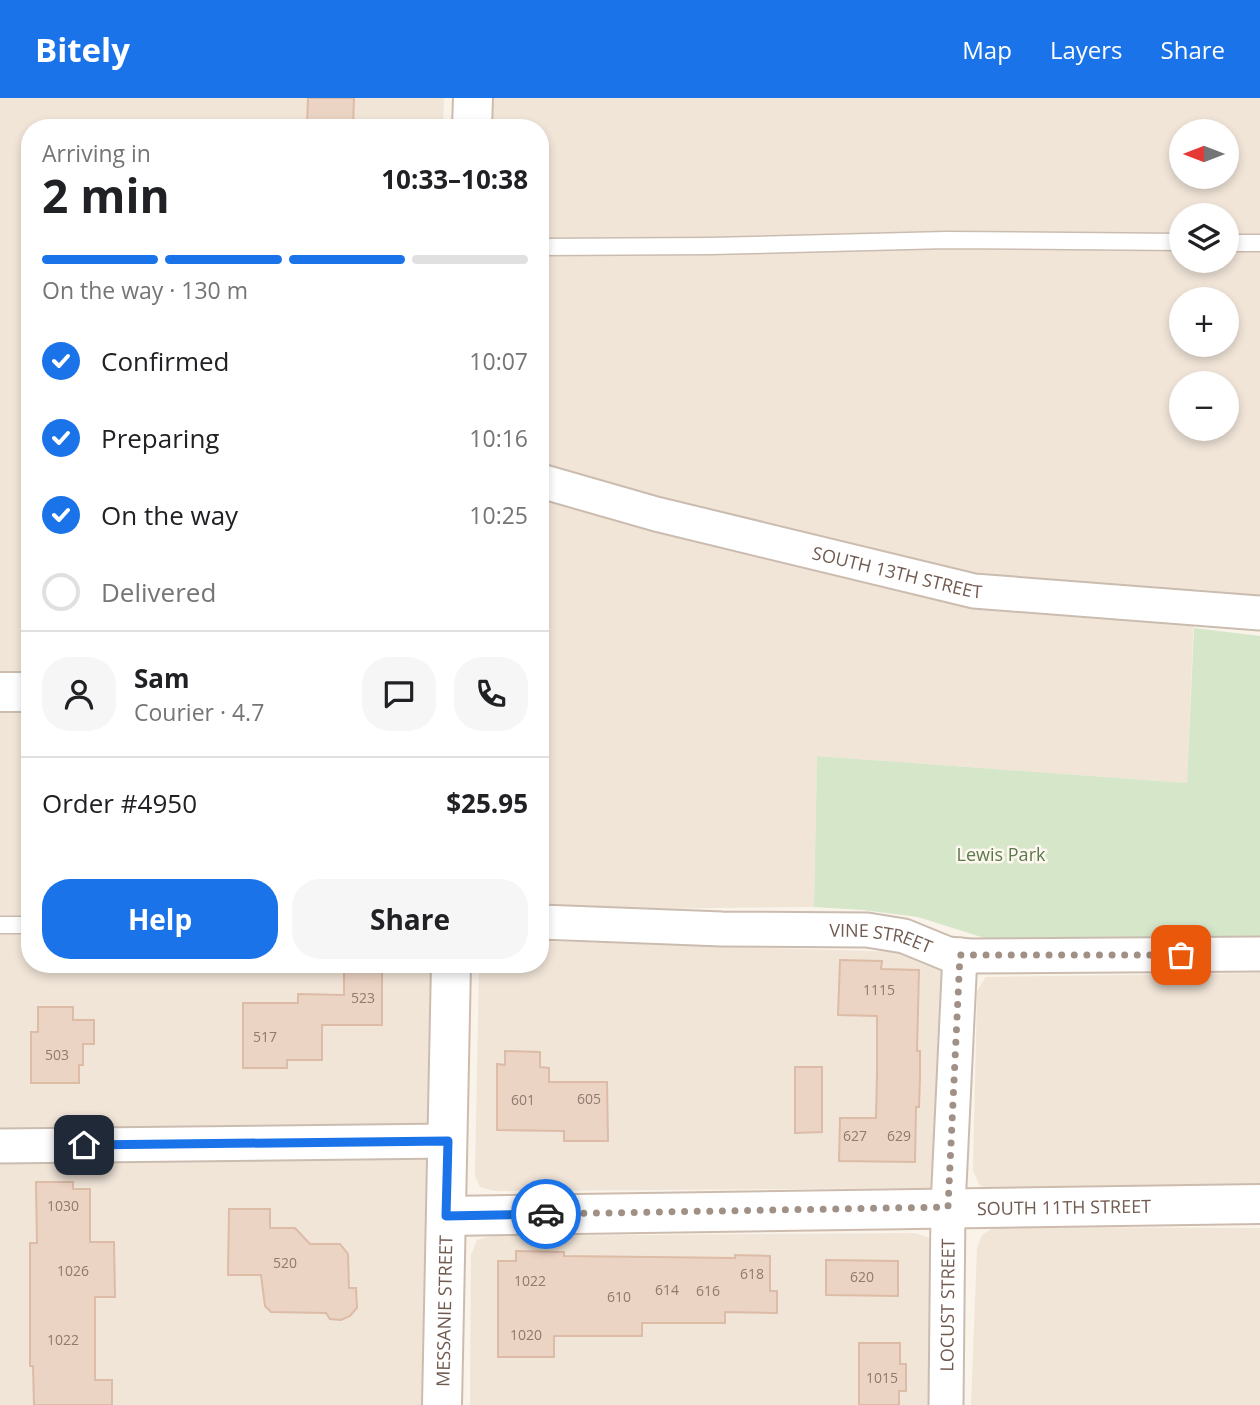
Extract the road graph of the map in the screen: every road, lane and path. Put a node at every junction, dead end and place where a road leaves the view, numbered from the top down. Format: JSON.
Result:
{"nodes":[{"id":1,"x":473,"y":98,"type":"edge"},
{"id":2,"x":472,"y":119,"type":"edge"},
{"id":3,"x":1169,"y":242,"type":"edge"},
{"id":4,"x":1239,"y":243,"type":"edge"},
{"id":5,"x":1260,"y":243,"type":"edge"},
{"id":6,"x":549,"y":247,"type":"edge"},
{"id":7,"x":549,"y":483,"type":"edge"},
{"id":8,"x":1260,"y":613,"type":"edge"},
{"id":9,"x":0,"y":692,"type":"edge"},
{"id":10,"x":21,"y":692,"type":"edge"},
{"id":11,"x":549,"y":922,"type":"edge"},
{"id":12,"x":0,"y":925,"type":"edge"},
{"id":13,"x":21,"y":925,"type":"edge"},
{"id":14,"x":1260,"y":954,"type":"edge"},
{"id":15,"x":960,"y":955,"type":"junction"},
{"id":16,"x":451,"y":973,"type":"edge"},
{"id":17,"x":448,"y":1141,"type":"junction"},
{"id":18,"x":0,"y":1146,"type":"edge"},
{"id":19,"x":1260,"y":1204,"type":"edge"},
{"id":20,"x":948,"y":1207,"type":"junction"},
{"id":21,"x":446,"y":1216,"type":"junction"},
{"id":22,"x":442,"y":1405,"type":"edge"},
{"id":23,"x":946,"y":1405,"type":"edge"}],
"edges":[{"from":1,"to":2,"type":"street"},
{"from":3,"to":6,"type":"lane"},
{"from":4,"to":5,"type":"lane"},
{"from":7,"to":8,"type":"street","name":"SOUTH 13TH STREET"},
{"from":9,"to":10,"type":"street"},
{"from":11,"to":15,"type":"street","name":"VINE STREET"},
{"from":12,"to":13,"type":"lane"},
{"from":14,"to":15,"type":"street","name":"VINE STREET"},
{"from":15,"to":20,"type":"street","name":"LOCUST STREET"},
{"from":16,"to":17,"type":"street","name":"MESSANIE STREET"},
{"from":17,"to":18,"type":"street"},
{"from":17,"to":21,"type":"street","name":"MESSANIE STREET"},
{"from":19,"to":20,"type":"street","name":"SOUTH 11TH STREET"},
{"from":20,"to":21,"type":"street","name":"SOUTH 11TH STREET"},
{"from":20,"to":23,"type":"street","name":"LOCUST STREET"},
{"from":21,"to":22,"type":"street","name":"MESSANIE STREET"}]}
